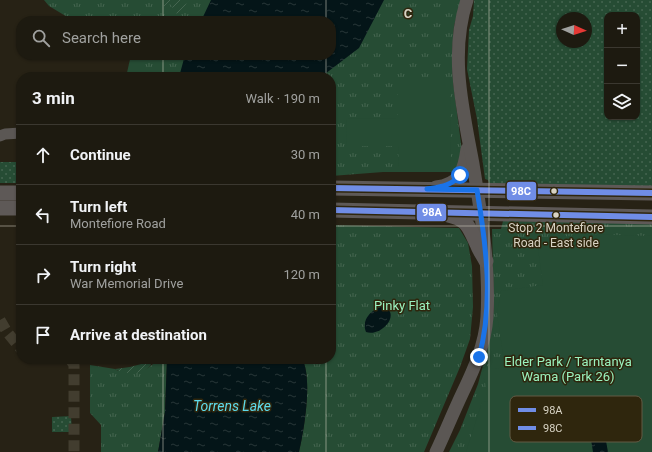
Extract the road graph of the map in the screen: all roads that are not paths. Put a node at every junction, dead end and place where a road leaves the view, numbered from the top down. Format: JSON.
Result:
{"nodes":[{"id":1,"x":467,"y":0,"type":"edge"},
{"id":2,"x":16,"y":133,"type":"edge"},
{"id":3,"x":0,"y":136,"type":"edge"},
{"id":4,"x":468,"y":138,"type":"junction"},
{"id":5,"x":336,"y":188,"type":"edge"},
{"id":6,"x":427,"y":189,"type":"junction"},
{"id":7,"x":477,"y":190,"type":"junction"},
{"id":8,"x":0,"y":193,"type":"edge"},
{"id":9,"x":16,"y":193,"type":"edge"},
{"id":10,"x":652,"y":193,"type":"edge"},
{"id":11,"x":0,"y":208,"type":"edge"},
{"id":12,"x":16,"y":208,"type":"edge"},
{"id":13,"x":336,"y":210,"type":"edge"},
{"id":14,"x":437,"y":212,"type":"junction"},
{"id":15,"x":481,"y":214,"type":"junction"},
{"id":16,"x":652,"y":217,"type":"edge"},
{"id":17,"x":486,"y":260,"type":"junction"},
{"id":18,"x":436,"y":452,"type":"edge"}],
"edges":[{"from":1,"to":4,"type":"street"},
{"from":2,"to":3,"type":"street"},
{"from":4,"to":6,"type":"street"},
{"from":4,"to":7,"type":"street"},
{"from":5,"to":6,"type":"main road"},
{"from":6,"to":7,"type":"main road"},
{"from":7,"to":10,"type":"main road"},
{"from":7,"to":15,"type":"street"},
{"from":8,"to":9,"type":"main road"},
{"from":11,"to":12,"type":"main road"},
{"from":13,"to":14,"type":"main road"},
{"from":14,"to":15,"type":"main road"},
{"from":14,"to":17,"type":"main road"},
{"from":15,"to":16,"type":"main road"},
{"from":15,"to":17,"type":"street"},
{"from":17,"to":18,"type":"street"}]}
